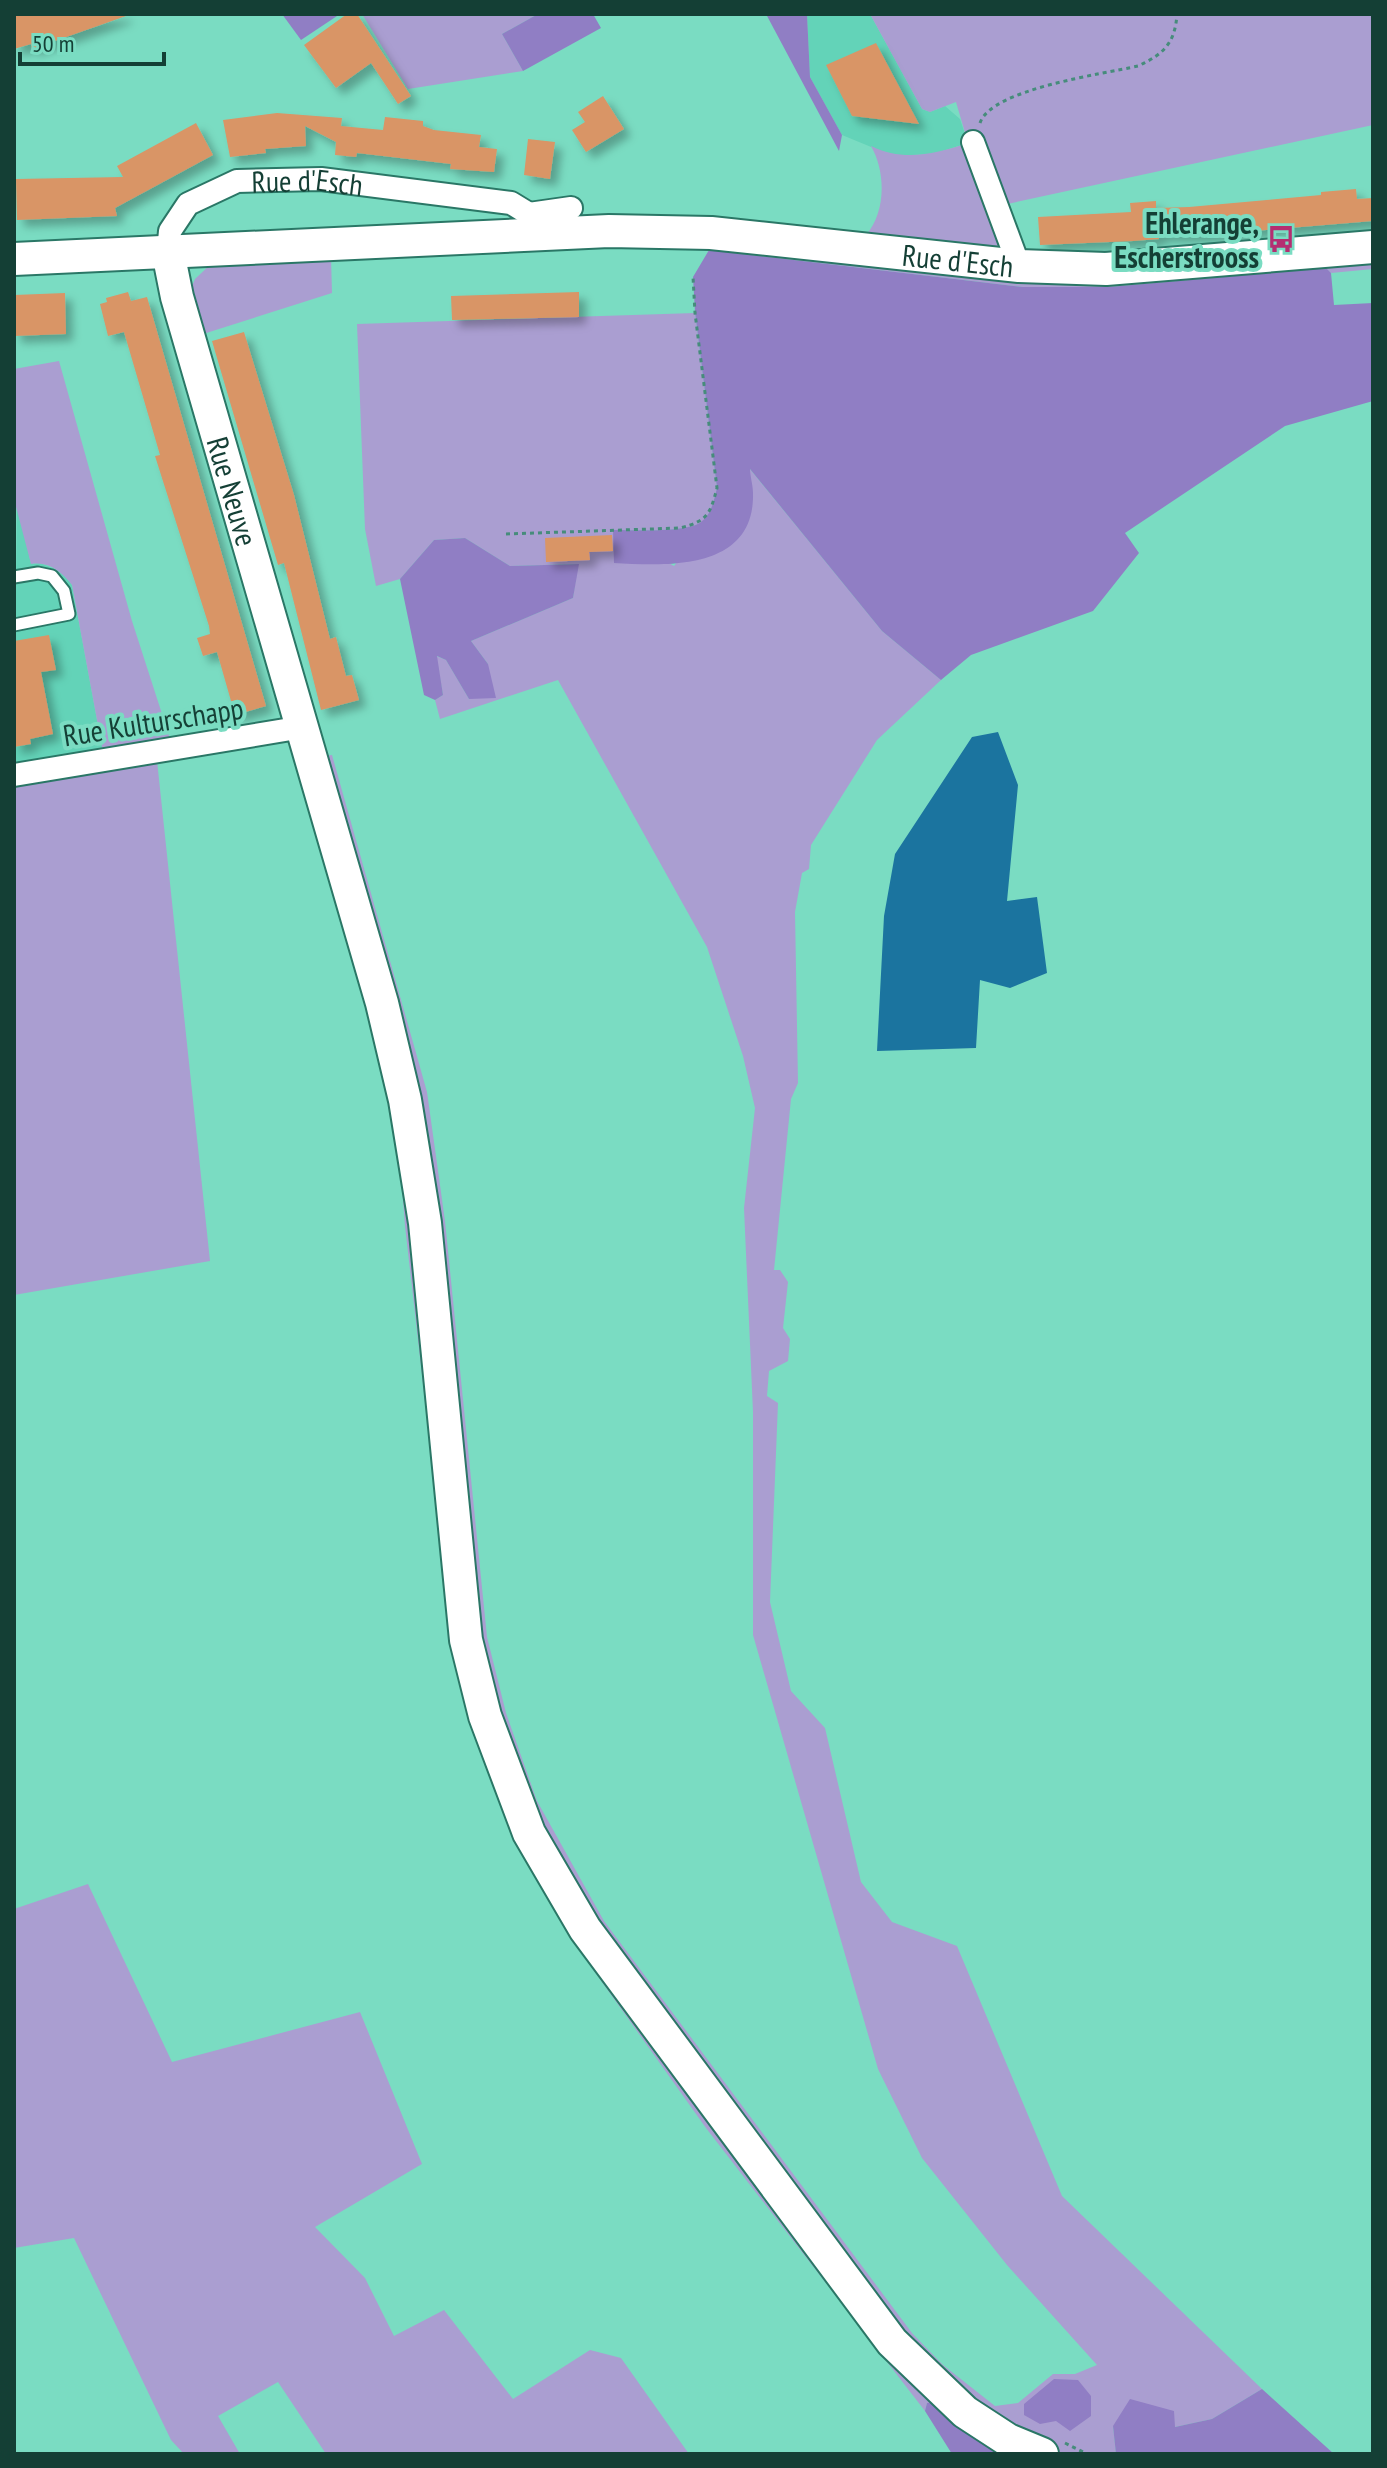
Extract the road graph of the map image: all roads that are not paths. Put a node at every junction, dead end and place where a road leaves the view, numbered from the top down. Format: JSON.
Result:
{"nodes":[{"id":1,"x":973,"y":142,"type":"road end"},
{"id":2,"x":571,"y":208,"type":"dead end"},
{"id":3,"x":536,"y":225,"type":"junction"},
{"id":4,"x":1373,"y":247,"type":"edge"},
{"id":5,"x":168,"y":252,"type":"junction"},
{"id":6,"x":14,"y":259,"type":"edge"},
{"id":7,"x":1019,"y":266,"type":"junction"},
{"id":8,"x":14,"y":577,"type":"edge"},
{"id":9,"x":14,"y":625,"type":"edge"},
{"id":10,"x":303,"y":727,"type":"junction"},
{"id":11,"x":14,"y":775,"type":"edge"},
{"id":12,"x":1042,"y":2454,"type":"edge"}],
"edges":[{"from":1,"to":7,"type":"street"},
{"from":2,"to":3,"type":"street","name":"Rue d'Esch"},
{"from":3,"to":5,"type":"street","name":"Rue d'Esch"},
{"from":3,"to":5,"type":"street","name":"Rue d'Esch"},
{"from":3,"to":7,"type":"street","name":"Rue d'Esch"},
{"from":4,"to":7,"type":"street","name":"Rue d'Esch"},
{"from":5,"to":6,"type":"street","name":"Rue d'Esch"},
{"from":5,"to":10,"type":"street","name":"Rue Neuve"},
{"from":8,"to":9,"type":"lane"},
{"from":10,"to":11,"type":"street","name":"Rue Kulturschapp"},
{"from":10,"to":12,"type":"street","name":"Rue Neuve"}]}
